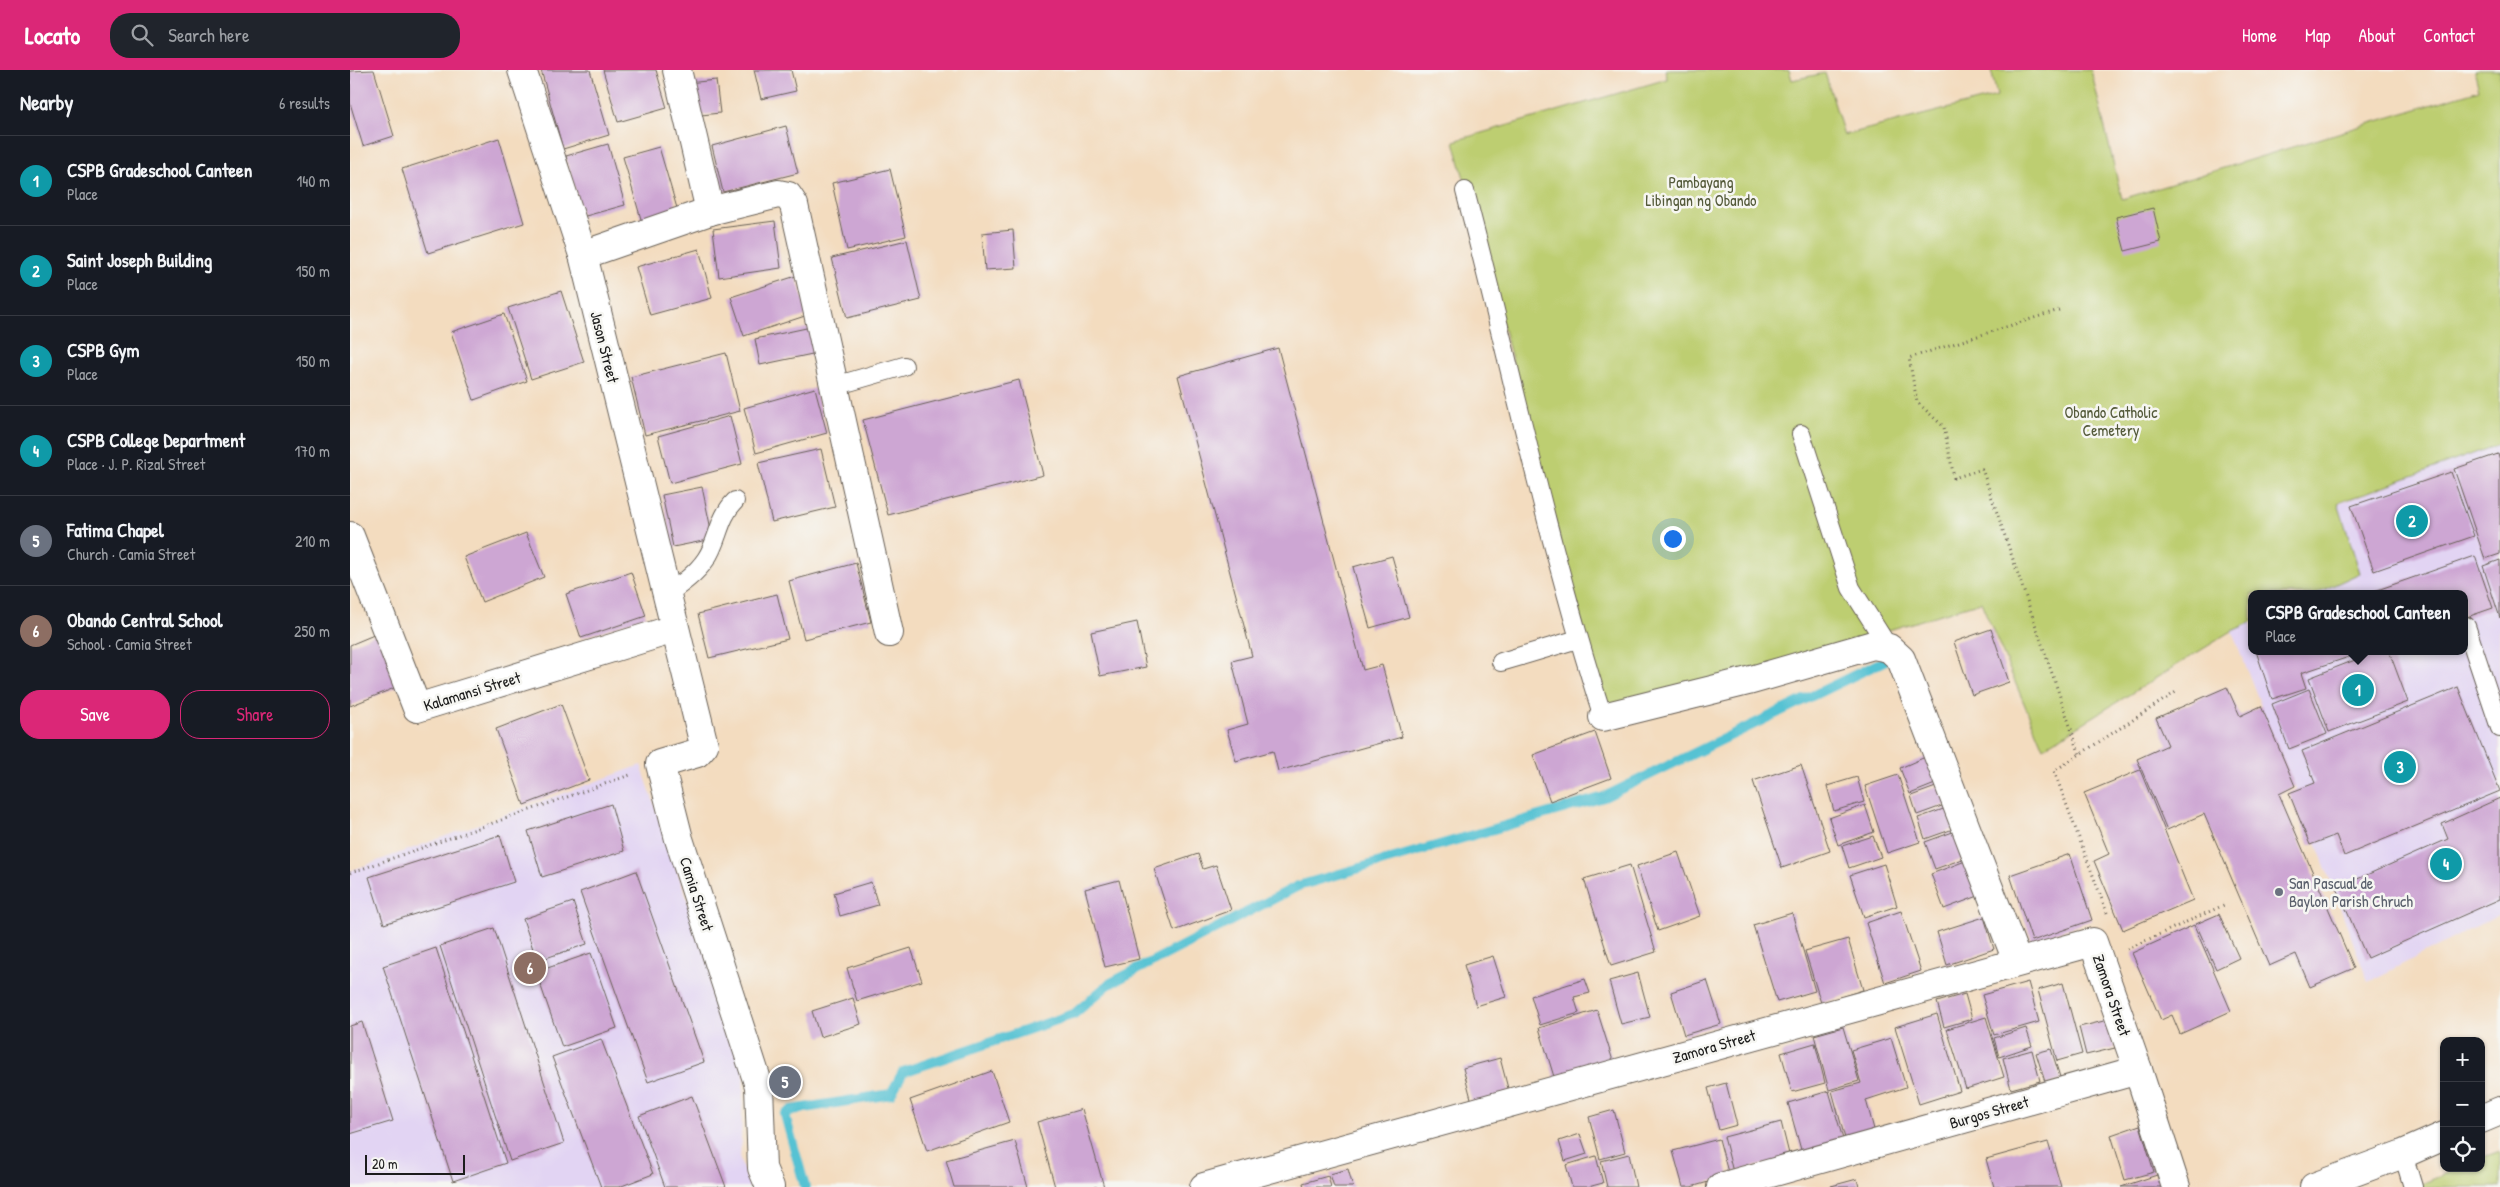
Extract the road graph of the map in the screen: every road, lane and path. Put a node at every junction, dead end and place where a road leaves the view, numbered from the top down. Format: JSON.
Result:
{"nodes":[{"id":1,"x":522,"y":70,"type":"edge"},
{"id":2,"x":677,"y":70,"type":"edge"},
{"id":3,"x":1465,"y":190,"type":"dead end"},
{"id":4,"x":710,"y":211,"type":"junction"},
{"id":5,"x":583,"y":255,"type":"junction"},
{"id":6,"x":2059,"y":310,"type":"dead end"},
{"id":7,"x":904,"y":366,"type":"dead end"},
{"id":8,"x":835,"y":386,"type":"junction"},
{"id":9,"x":1801,"y":434,"type":"dead end"},
{"id":10,"x":735,"y":501,"type":"dead end"},
{"id":11,"x":350,"y":536,"type":"edge"},
{"id":12,"x":666,"y":595,"type":"junction"},
{"id":13,"x":674,"y":629,"type":"junction"},
{"id":14,"x":2468,"y":632,"type":"edge"},
{"id":15,"x":889,"y":633,"type":"dead end"},
{"id":16,"x":1578,"y":640,"type":"junction"},
{"id":17,"x":1890,"y":648,"type":"junction"},
{"id":18,"x":1501,"y":662,"type":"dead end"},
{"id":19,"x":2176,"y":692,"type":"dead end"},
{"id":20,"x":1603,"y":717,"type":"joint"},
{"id":21,"x":2500,"y":728,"type":"edge"},
{"id":22,"x":2080,"y":755,"type":"junction"},
{"id":23,"x":660,"y":764,"type":"junction"},
{"id":24,"x":350,"y":873,"type":"edge"},
{"id":25,"x":2224,"y":905,"type":"dead end"},
{"id":26,"x":2108,"y":916,"type":"dead end"},
{"id":27,"x":2124,"y":950,"type":"dead end"},
{"id":28,"x":2017,"y":962,"type":"junction"},
{"id":29,"x":2141,"y":1069,"type":"junction"},
{"id":30,"x":2500,"y":1111,"type":"edge"},
{"id":31,"x":2485,"y":1118,"type":"edge"},
{"id":32,"x":2440,"y":1138,"type":"edge"},
{"id":33,"x":2403,"y":1154,"type":"junction"},
{"id":34,"x":770,"y":1187,"type":"edge"},
{"id":35,"x":1204,"y":1187,"type":"edge"},
{"id":36,"x":1721,"y":1187,"type":"edge"},
{"id":37,"x":2176,"y":1187,"type":"edge"},
{"id":38,"x":2314,"y":1187,"type":"edge"},
{"id":39,"x":2413,"y":1187,"type":"edge"}],
"edges":[{"from":1,"to":5,"type":"street","name":"Jason Street"},
{"from":2,"to":4,"type":"street"},
{"from":3,"to":16,"type":"lane"},
{"from":4,"to":5,"type":"street"},
{"from":4,"to":8,"type":"street"},
{"from":5,"to":12,"type":"street","name":"Jason Street"},
{"from":6,"to":22,"type":"path"},
{"from":7,"to":8,"type":"lane"},
{"from":8,"to":15,"type":"street"},
{"from":9,"to":17,"type":"lane"},
{"from":10,"to":12,"type":"lane"},
{"from":11,"to":13,"type":"street","name":"Kalamansi Street"},
{"from":12,"to":13,"type":"street","name":"Jason Street"},
{"from":13,"to":23,"type":"street"},
{"from":14,"to":21,"type":"lane"},
{"from":16,"to":18,"type":"lane"},
{"from":16,"to":20,"type":"lane"},
{"from":17,"to":20,"type":"street"},
{"from":17,"to":28,"type":"street"},
{"from":19,"to":22,"type":"path"},
{"from":22,"to":26,"type":"path"},
{"from":23,"to":24,"type":"path"},
{"from":23,"to":34,"type":"street","name":"Camia Street"},
{"from":25,"to":27,"type":"path"},
{"from":28,"to":29,"type":"street","name":"Zamora Street"},
{"from":28,"to":35,"type":"street","name":"Zamora Street"},
{"from":29,"to":36,"type":"street","name":"Burgos Street"},
{"from":29,"to":37,"type":"street"},
{"from":30,"to":31,"type":"street"},
{"from":32,"to":33,"type":"street"},
{"from":33,"to":38,"type":"street"},
{"from":33,"to":39,"type":"lane"}]}
